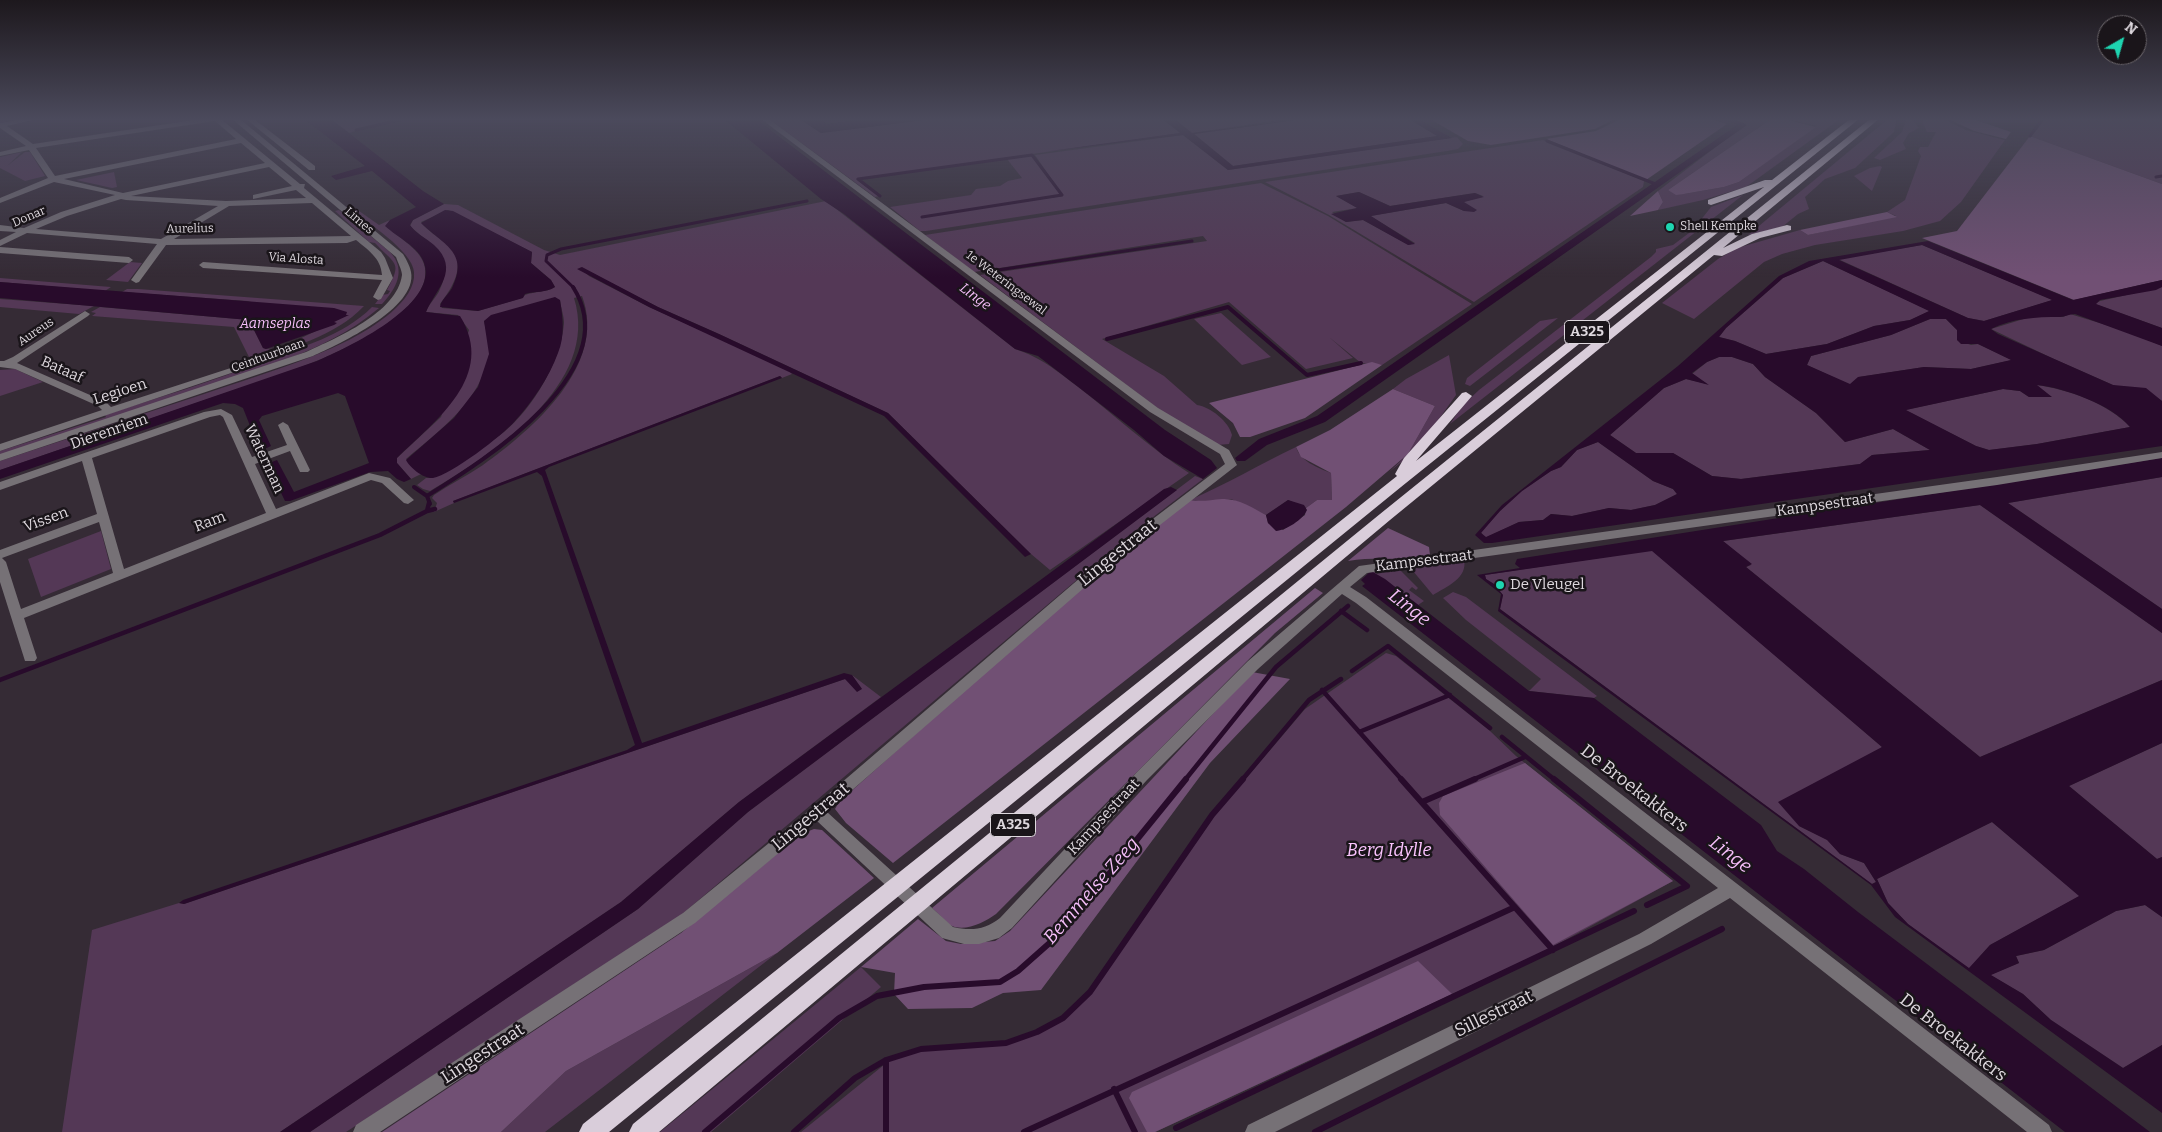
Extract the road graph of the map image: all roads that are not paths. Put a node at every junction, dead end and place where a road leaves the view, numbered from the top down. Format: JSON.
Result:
{"nodes":[{"id":1,"x":48,"y":172,"type":"edge"},
{"id":2,"x":88,"y":172,"type":"edge"},
{"id":3,"x":233,"y":172,"type":"edge"},
{"id":4,"x":280,"y":172,"type":"edge"},
{"id":5,"x":300,"y":172,"type":"edge"},
{"id":6,"x":836,"y":172,"type":"edge"},
{"id":7,"x":1789,"y":172,"type":"edge"},
{"id":8,"x":1810,"y":172,"type":"edge"},
{"id":9,"x":53,"y":179,"type":"junction"},
{"id":10,"x":1779,"y":180,"type":"junction"},
{"id":11,"x":313,"y":182,"type":"junction"},
{"id":12,"x":297,"y":187,"type":"junction"},
{"id":13,"x":122,"y":195,"type":"junction"},
{"id":14,"x":314,"y":200,"type":"junction"},
{"id":15,"x":0,"y":201,"type":"edge"},
{"id":16,"x":1711,"y":202,"type":"dead end"},
{"id":17,"x":228,"y":204,"type":"junction"},
{"id":18,"x":0,"y":228,"type":"edge"},
{"id":19,"x":1787,"y":228,"type":"dead end"},
{"id":20,"x":24,"y":230,"type":"junction"},
{"id":21,"x":357,"y":236,"type":"junction"},
{"id":22,"x":163,"y":242,"type":"junction"},
{"id":23,"x":0,"y":243,"type":"edge"},
{"id":24,"x":0,"y":250,"type":"edge"},
{"id":25,"x":129,"y":260,"type":"dead end"},
{"id":26,"x":1698,"y":263,"type":"junction"},
{"id":27,"x":203,"y":265,"type":"dead end"},
{"id":28,"x":388,"y":278,"type":"junction"},
{"id":29,"x":136,"y":280,"type":"dead end"},
{"id":30,"x":378,"y":297,"type":"dead end"},
{"id":31,"x":85,"y":314,"type":"dead end"},
{"id":32,"x":2,"y":365,"type":"edge"},
{"id":33,"x":250,"y":365,"type":"dead end"},
{"id":34,"x":1466,"y":396,"type":"dead end"},
{"id":35,"x":109,"y":411,"type":"junction"},
{"id":36,"x":227,"y":415,"type":"joint"},
{"id":37,"x":283,"y":425,"type":"dead end"},
{"id":38,"x":293,"y":446,"type":"junction"},
{"id":39,"x":0,"y":448,"type":"edge"},
{"id":40,"x":2162,"y":455,"type":"edge"},
{"id":41,"x":86,"y":456,"type":"junction"},
{"id":42,"x":0,"y":458,"type":"edge"},
{"id":43,"x":249,"y":462,"type":"junction"},
{"id":44,"x":1230,"y":465,"type":"joint"},
{"id":45,"x":304,"y":470,"type":"dead end"},
{"id":46,"x":1396,"y":484,"type":"junction"},
{"id":47,"x":0,"y":486,"type":"edge"},
{"id":48,"x":408,"y":500,"type":"dead end"},
{"id":49,"x":273,"y":515,"type":"junction"},
{"id":50,"x":104,"y":516,"type":"junction"},
{"id":51,"x":0,"y":555,"type":"edge"},
{"id":52,"x":0,"y":562,"type":"edge"},
{"id":53,"x":120,"y":576,"type":"junction"},
{"id":54,"x":1343,"y":589,"type":"junction"},
{"id":55,"x":18,"y":615,"type":"junction"},
{"id":56,"x":30,"y":658,"type":"dead end"},
{"id":57,"x":817,"y":812,"type":"junction"},
{"id":58,"x":1730,"y":890,"type":"junction"},
{"id":59,"x":363,"y":1132,"type":"edge"},
{"id":60,"x":591,"y":1132,"type":"edge"},
{"id":61,"x":641,"y":1132,"type":"edge"},
{"id":62,"x":1255,"y":1132,"type":"edge"},
{"id":63,"x":2042,"y":1132,"type":"edge"}],
"edges":[{"from":1,"to":9,"type":"street"},
{"from":2,"to":9,"type":"street"},
{"from":3,"to":13,"type":"street","name":"Donar"},
{"from":4,"to":12,"type":"street","name":"Limes"},
{"from":5,"to":11,"type":"street","name":"Ceintuurbaan"},
{"from":6,"to":44,"type":"street","name":"1e Weteringsewal"},
{"from":7,"to":10,"type":"highway","number":"A325"},
{"from":8,"to":26,"type":"highway","number":"A325"},
{"from":9,"to":13,"type":"street"},
{"from":9,"to":15,"type":"street"},
{"from":10,"to":16,"type":"highway"},
{"from":10,"to":46,"type":"highway","number":"A325"},
{"from":11,"to":12,"type":"street"},
{"from":11,"to":42,"type":"street","name":"Ceintuurbaan"},
{"from":12,"to":14,"type":"street","name":"Limes"},
{"from":12,"to":17,"type":"street"},
{"from":13,"to":17,"type":"street"},
{"from":13,"to":20,"type":"street","name":"Donar"},
{"from":14,"to":17,"type":"street"},
{"from":14,"to":21,"type":"street","name":"Limes"},
{"from":17,"to":22,"type":"street"},
{"from":18,"to":20,"type":"street","name":"Aurelius"},
{"from":19,"to":26,"type":"highway"},
{"from":20,"to":22,"type":"street","name":"Aurelius"},
{"from":20,"to":23,"type":"street","name":"Donar"},
{"from":21,"to":22,"type":"street","name":"Aurelius"},
{"from":21,"to":28,"type":"street","name":"Limes"},
{"from":22,"to":29,"type":"street"},
{"from":24,"to":25,"type":"street"},
{"from":26,"to":61,"type":"highway","number":"A325"},
{"from":27,"to":28,"type":"street","name":"Via Alosta"},
{"from":28,"to":30,"type":"street"},
{"from":31,"to":32,"type":"street","name":"Aureus"},
{"from":32,"to":35,"type":"street","name":"Bataaf"},
{"from":33,"to":35,"type":"street","name":"Legioen"},
{"from":34,"to":46,"type":"highway"},
{"from":35,"to":39,"type":"street","name":"Legioen"},
{"from":36,"to":41,"type":"street","name":"Dierenriem"},
{"from":36,"to":43,"type":"street","name":"Waterman"},
{"from":37,"to":38,"type":"street"},
{"from":38,"to":43,"type":"street"},
{"from":38,"to":45,"type":"street"},
{"from":40,"to":54,"type":"street","name":"Kampsestraat"},
{"from":41,"to":47,"type":"street","name":"Dierenriem"},
{"from":41,"to":50,"type":"street"},
{"from":43,"to":49,"type":"street","name":"Waterman"},
{"from":44,"to":57,"type":"street","name":"Lingestraat"},
{"from":46,"to":60,"type":"highway","number":"A325"},
{"from":48,"to":49,"type":"street","name":"Ram"},
{"from":49,"to":53,"type":"street","name":"Ram"},
{"from":50,"to":51,"type":"street","name":"Vissen"},
{"from":50,"to":53,"type":"street"},
{"from":52,"to":55,"type":"street"},
{"from":53,"to":55,"type":"street","name":"Ram"},
{"from":54,"to":57,"type":"street","name":"Kampsestraat"},
{"from":54,"to":58,"type":"street","name":"De Broekakkers"},
{"from":55,"to":56,"type":"street"},
{"from":57,"to":59,"type":"street","name":"Lingestraat"},
{"from":58,"to":62,"type":"street","name":"Sillestraat"},
{"from":58,"to":63,"type":"street","name":"De Broekakkers"}]}
